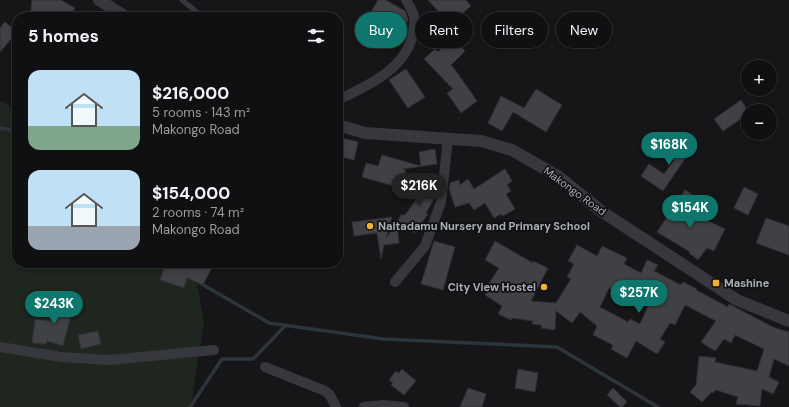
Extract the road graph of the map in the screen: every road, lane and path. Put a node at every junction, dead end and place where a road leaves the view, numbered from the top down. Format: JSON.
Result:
{"nodes":[{"id":1,"x":99,"y":0,"type":"edge"},
{"id":2,"x":182,"y":0,"type":"edge"},
{"id":3,"x":406,"y":0,"type":"edge"},
{"id":4,"x":118,"y":12,"type":"edge"},
{"id":5,"x":197,"y":12,"type":"edge"},
{"id":6,"x":343,"y":97,"type":"edge"},
{"id":7,"x":343,"y":127,"type":"edge"},
{"id":8,"x":448,"y":139,"type":"junction"},
{"id":9,"x":395,"y":282,"type":"dead end"},
{"id":10,"x":789,"y":322,"type":"edge"},
{"id":11,"x":0,"y":347,"type":"edge"},
{"id":12,"x":214,"y":350,"type":"dead end"},
{"id":13,"x":264,"y":367,"type":"dead end"},
{"id":14,"x":336,"y":407,"type":"edge"},
{"id":15,"x":364,"y":407,"type":"edge"},
{"id":16,"x":404,"y":407,"type":"edge"}],
"edges":[{"from":1,"to":4,"type":"street"},
{"from":2,"to":5,"type":"lane"},
{"from":3,"to":6,"type":"street"},
{"from":7,"to":8,"type":"street","name":"Makongo Road"},
{"from":8,"to":9,"type":"street"},
{"from":8,"to":10,"type":"street","name":"Makongo Road"},
{"from":11,"to":12,"type":"street"},
{"from":13,"to":14,"type":"street"},
{"from":15,"to":16,"type":"street"}]}
